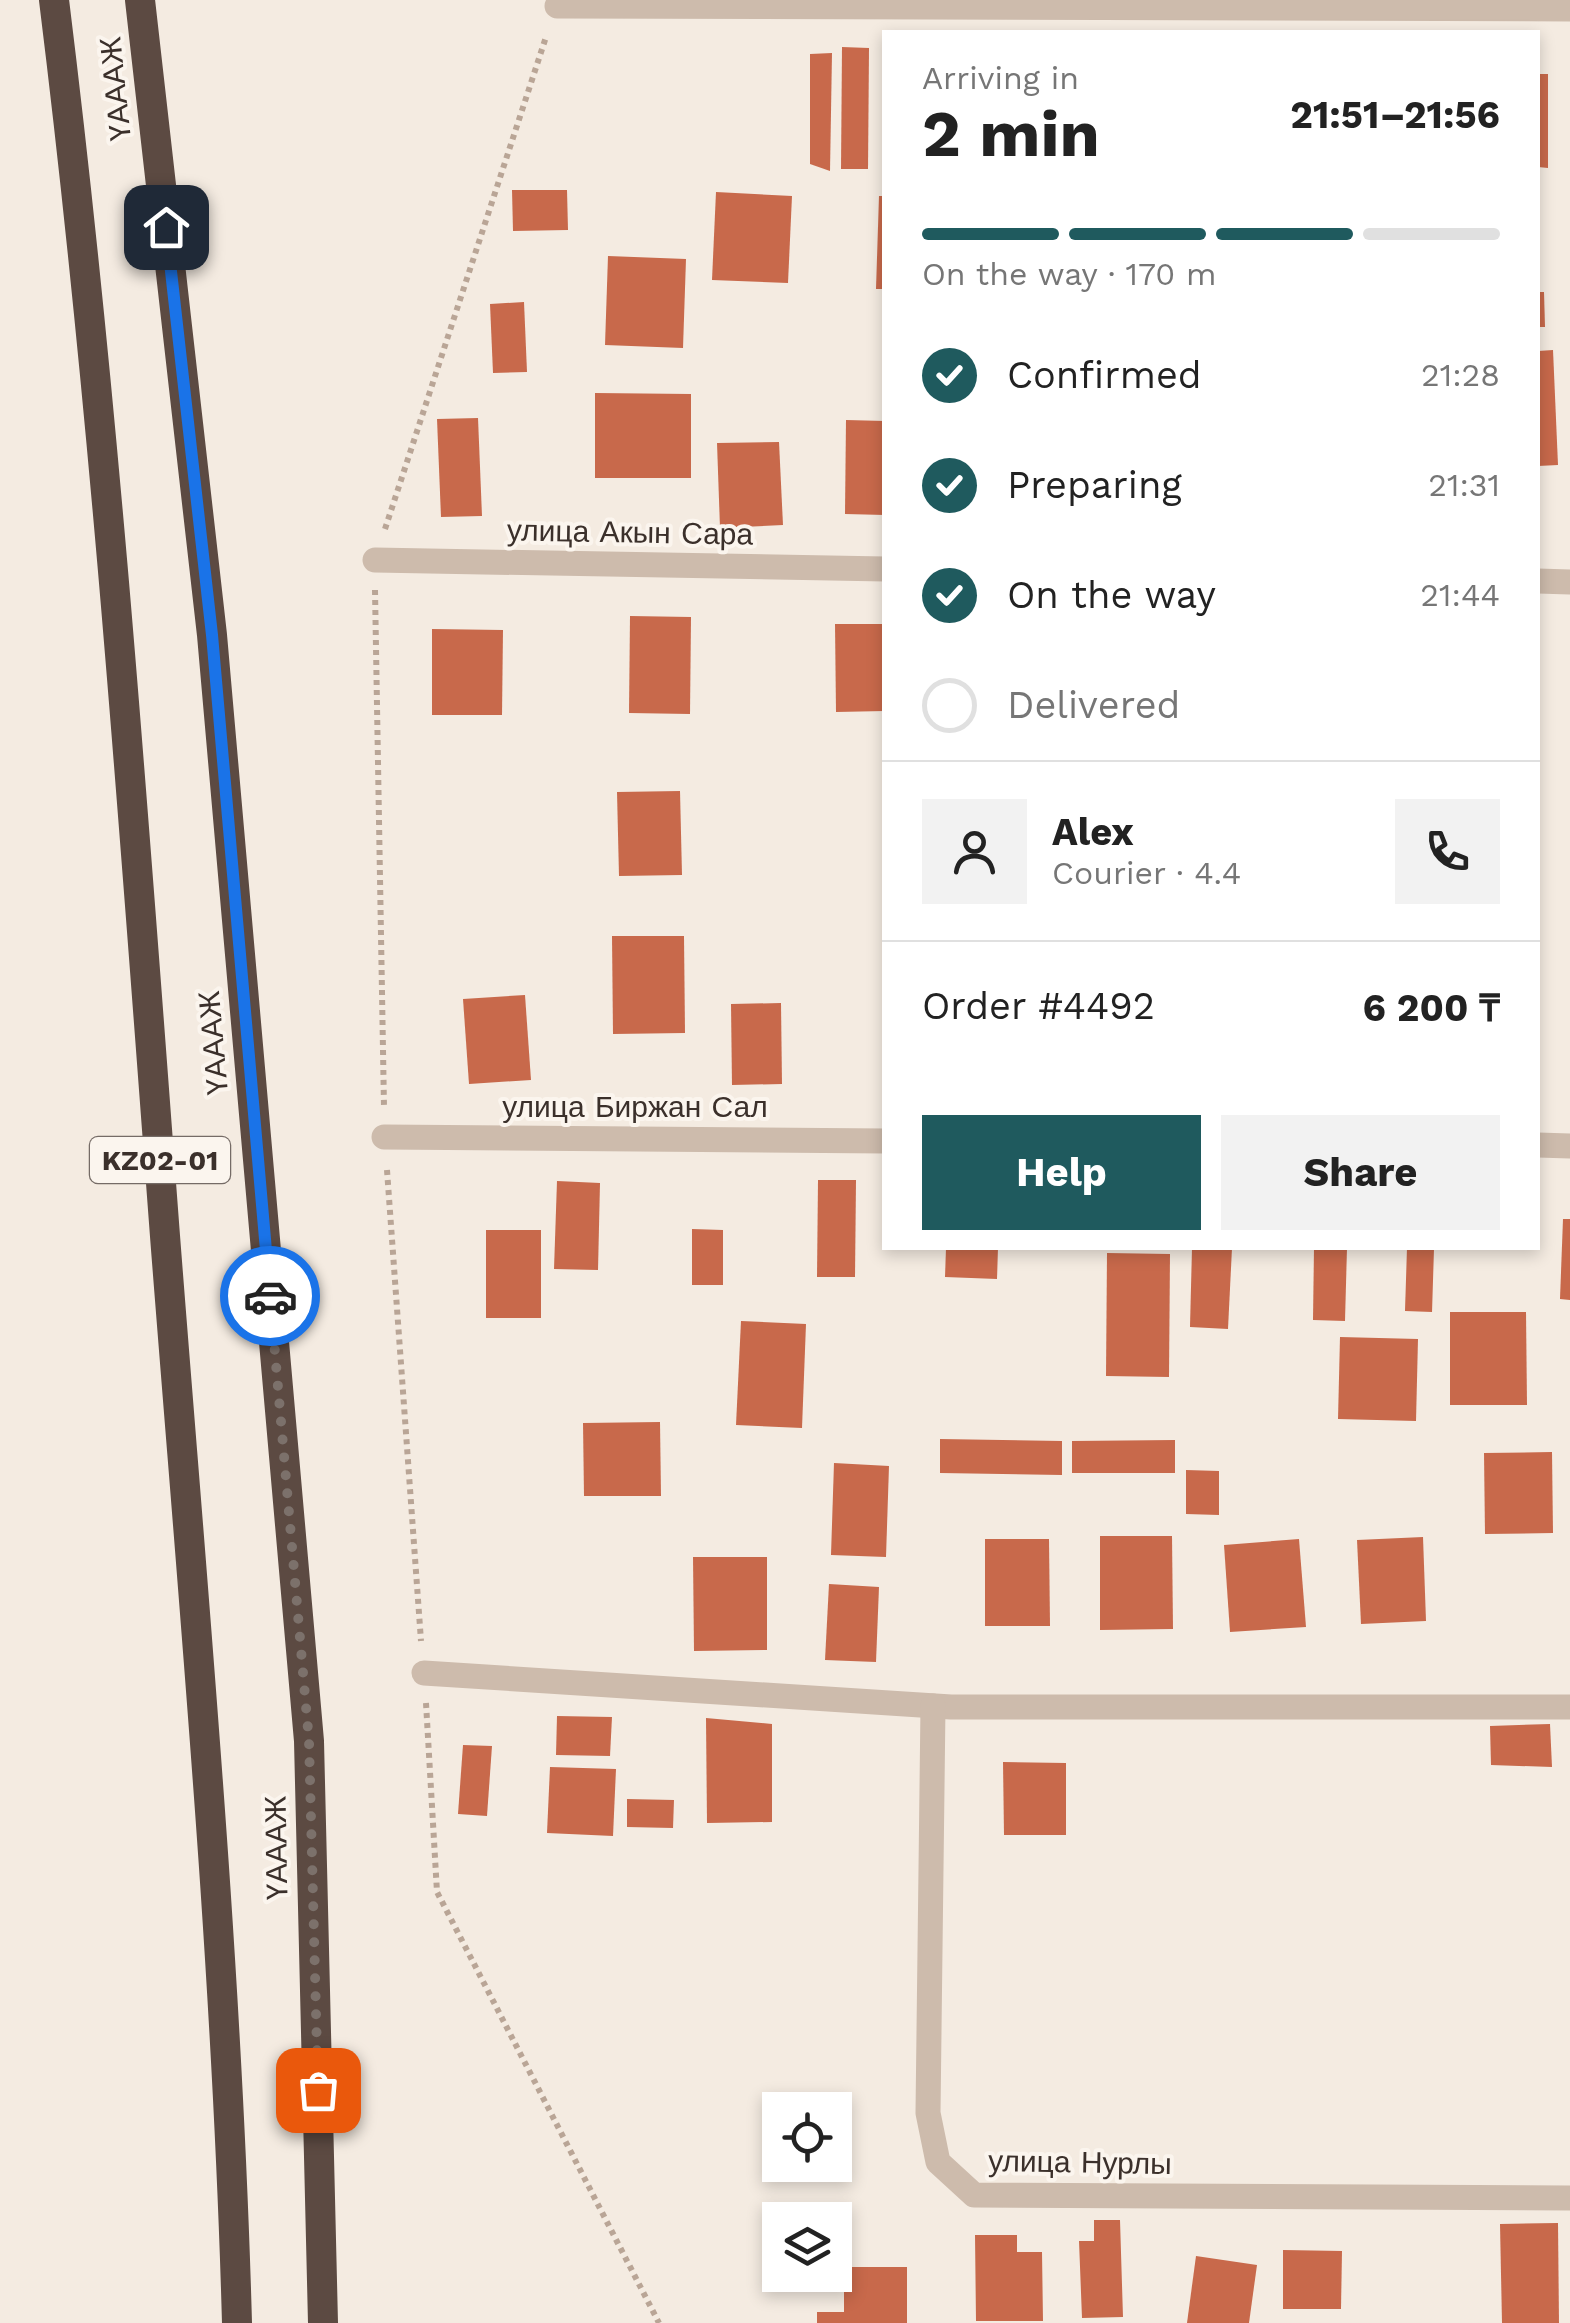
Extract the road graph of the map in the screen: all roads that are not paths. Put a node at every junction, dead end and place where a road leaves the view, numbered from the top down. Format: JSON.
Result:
{"nodes":[{"id":1,"x":54,"y":0,"type":"edge"},
{"id":2,"x":140,"y":0,"type":"edge"},
{"id":3,"x":557,"y":6,"type":"dead end"},
{"id":4,"x":1570,"y":9,"type":"edge"},
{"id":5,"x":374,"y":560,"type":"dead end"},
{"id":6,"x":882,"y":570,"type":"edge"},
{"id":7,"x":1540,"y":581,"type":"edge"},
{"id":8,"x":1570,"y":582,"type":"edge"},
{"id":9,"x":384,"y":1137,"type":"dead end"},
{"id":10,"x":882,"y":1140,"type":"edge"},
{"id":11,"x":1540,"y":1145,"type":"edge"},
{"id":12,"x":1570,"y":1146,"type":"edge"},
{"id":13,"x":424,"y":1674,"type":"dead end"},
{"id":14,"x":932,"y":1706,"type":"junction"},
{"id":15,"x":1570,"y":1706,"type":"edge"},
{"id":16,"x":1570,"y":2198,"type":"edge"},
{"id":17,"x":237,"y":2323,"type":"edge"},
{"id":18,"x":324,"y":2323,"type":"edge"}],
"edges":[{"from":1,"to":17,"type":"highway","name":"ҮАААЖ","number":"KZ02-01"},
{"from":2,"to":18,"type":"highway","name":"ҮАААЖ","number":"KZ02-01"},
{"from":3,"to":4,"type":"street"},
{"from":5,"to":6,"type":"street","name":"улица Акын Сара"},
{"from":7,"to":8,"type":"street"},
{"from":9,"to":10,"type":"street","name":"улица Биржан Сал"},
{"from":11,"to":12,"type":"street"},
{"from":13,"to":14,"type":"street"},
{"from":14,"to":15,"type":"street"},
{"from":14,"to":16,"type":"street","name":"улица Нурлы"}]}
